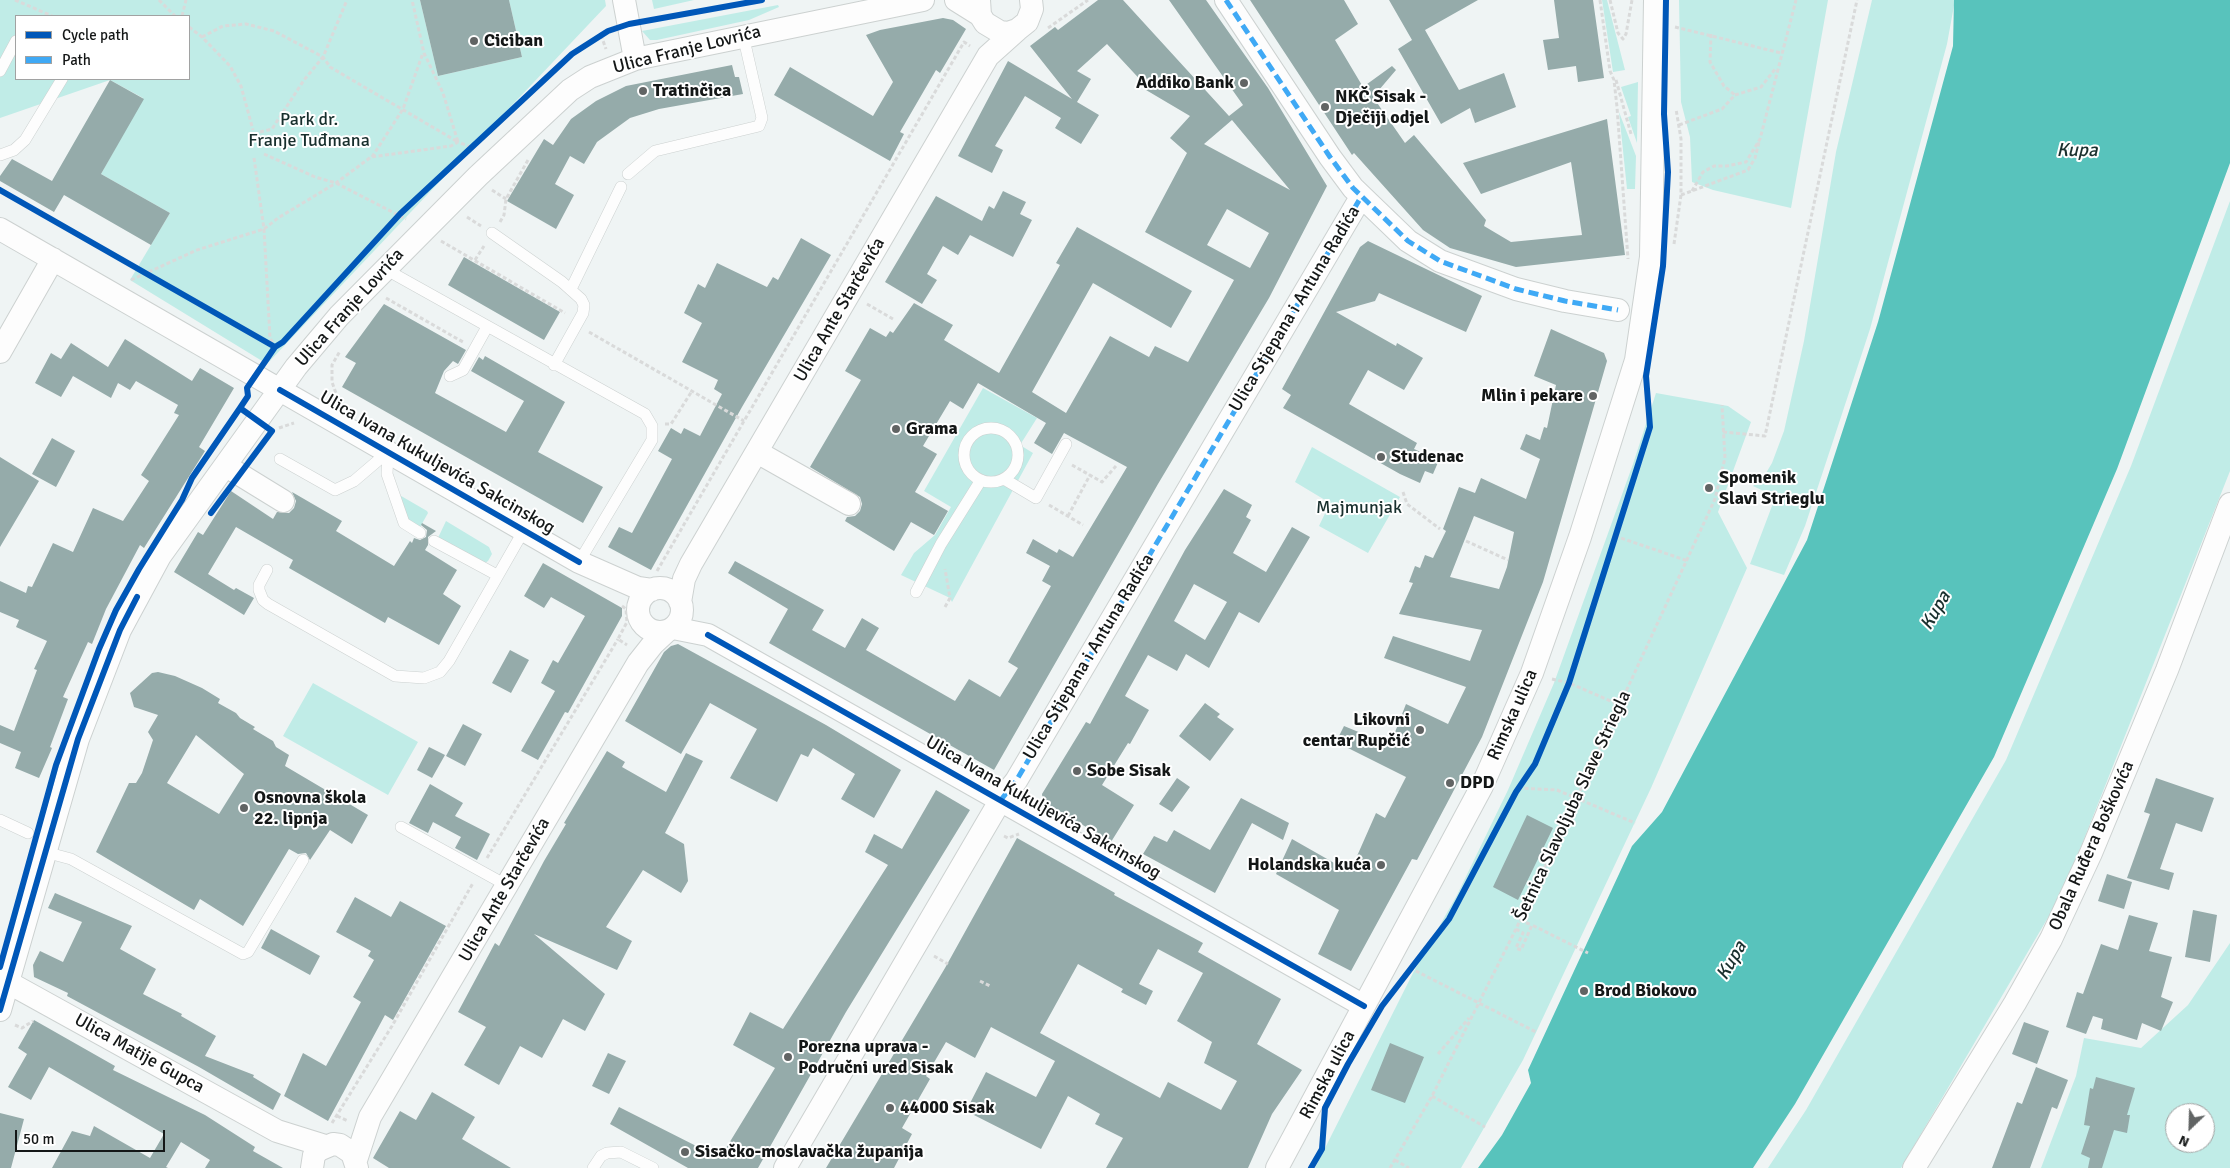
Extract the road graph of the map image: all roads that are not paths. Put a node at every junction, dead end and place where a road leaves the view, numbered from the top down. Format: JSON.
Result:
{"nodes":[{"id":1,"x":624,"y":0,"type":"edge"},
{"id":2,"x":923,"y":0,"type":"edge"},
{"id":3,"x":956,"y":0,"type":"edge"},
{"id":4,"x":1226,"y":0,"type":"edge"},
{"id":5,"x":1656,"y":0,"type":"edge"},
{"id":6,"x":1031,"y":12,"type":"edge"},
{"id":7,"x":981,"y":13,"type":"edge"},
{"id":8,"x":744,"y":35,"type":"junction"},
{"id":9,"x":15,"y":42,"type":"edge"},
{"id":10,"x":980,"y":51,"type":"junction"},
{"id":11,"x":635,"y":59,"type":"junction"},
{"id":12,"x":0,"y":71,"type":"edge"},
{"id":13,"x":61,"y":80,"type":"edge"},
{"id":14,"x":0,"y":155,"type":"edge"},
{"id":15,"x":628,"y":174,"type":"dead end"},
{"id":16,"x":621,"y":187,"type":"dead end"},
{"id":17,"x":1361,"y":197,"type":"junction"},
{"id":18,"x":0,"y":229,"type":"edge"},
{"id":19,"x":492,"y":233,"type":"road end"},
{"id":20,"x":53,"y":259,"type":"junction"},
{"id":21,"x":393,"y":274,"type":"junction"},
{"id":22,"x":571,"y":288,"type":"junction"},
{"id":23,"x":1618,"y":310,"type":"dead end"},
{"id":24,"x":487,"y":327,"type":"junction"},
{"id":25,"x":0,"y":352,"type":"edge"},
{"id":26,"x":554,"y":365,"type":"junction"},
{"id":27,"x":450,"y":376,"type":"dead end"},
{"id":28,"x":280,"y":390,"type":"junction"},
{"id":29,"x":762,"y":443,"type":"junction"},
{"id":30,"x":1066,"y":444,"type":"dead end"},
{"id":31,"x":388,"y":452,"type":"junction"},
{"id":32,"x":280,"y":459,"type":"dead end"},
{"id":33,"x":226,"y":466,"type":"junction"},
{"id":34,"x":1004,"y":479,"type":"junction"},
{"id":35,"x":981,"y":480,"type":"junction"},
{"id":36,"x":283,"y":501,"type":"dead end"},
{"id":37,"x":849,"y":504,"type":"dead end"},
{"id":38,"x":2230,"y":504,"type":"edge"},
{"id":39,"x":524,"y":530,"type":"junction"},
{"id":40,"x":420,"y":533,"type":"dead end"},
{"id":41,"x":434,"y":542,"type":"dead end"},
{"id":42,"x":579,"y":562,"type":"junction"},
{"id":43,"x":691,"y":564,"type":"junction"},
{"id":44,"x":267,"y":570,"type":"dead end"},
{"id":45,"x":497,"y":575,"type":"junction"},
{"id":46,"x":656,"y":584,"type":"junction"},
{"id":47,"x":916,"y":592,"type":"dead end"},
{"id":48,"x":681,"y":604,"type":"junction"},
{"id":49,"x":640,"y":617,"type":"junction"},
{"id":50,"x":670,"y":630,"type":"junction"},
{"id":51,"x":708,"y":635,"type":"junction"},
{"id":52,"x":639,"y":658,"type":"junction"},
{"id":53,"x":1000,"y":801,"type":"junction"},
{"id":54,"x":0,"y":820,"type":"edge"},
{"id":55,"x":401,"y":827,"type":"dead end"},
{"id":56,"x":28,"y":833,"type":"dead end"},
{"id":57,"x":45,"y":852,"type":"junction"},
{"id":58,"x":303,"y":860,"type":"dead end"},
{"id":59,"x":508,"y":886,"type":"junction"},
{"id":60,"x":4,"y":980,"type":"edge"},
{"id":61,"x":1364,"y":1006,"type":"junction"},
{"id":62,"x":4,"y":1016,"type":"edge"},
{"id":63,"x":370,"y":1117,"type":"junction"},
{"id":64,"x":277,"y":1131,"type":"junction"},
{"id":65,"x":328,"y":1140,"type":"junction"},
{"id":66,"x":357,"y":1166,"type":"edge"},
{"id":67,"x":311,"y":1168,"type":"edge"},
{"id":68,"x":593,"y":1168,"type":"edge"},
{"id":69,"x":653,"y":1168,"type":"edge"},
{"id":70,"x":786,"y":1168,"type":"edge"},
{"id":71,"x":1277,"y":1168,"type":"edge"},
{"id":72,"x":1914,"y":1168,"type":"edge"}],
"edges":[{"from":1,"to":11,"type":"street"},
{"from":2,"to":8,"type":"street","name":"Ulica Franje Lovrića"},
{"from":3,"to":7,"type":"street"},
{"from":4,"to":17,"type":"street"},
{"from":5,"to":61,"type":"street","name":"Rimska ulica"},
{"from":6,"to":7,"type":"street"},
{"from":6,"to":10,"type":"street","name":"Ulica Ante Starčevića"},
{"from":7,"to":10,"type":"street"},
{"from":8,"to":11,"type":"street","name":"Ulica Franje Lovrića"},
{"from":8,"to":15,"type":"lane"},
{"from":9,"to":12,"type":"lane"},
{"from":10,"to":29,"type":"street","name":"Ulica Ante Starčevića"},
{"from":11,"to":21,"type":"street","name":"Ulica Franje Lovrića"},
{"from":13,"to":14,"type":"lane"},
{"from":16,"to":22,"type":"lane"},
{"from":17,"to":23,"type":"street"},
{"from":17,"to":53,"type":"street","name":"Ulica Stjepana i Antuna Radića"},
{"from":18,"to":20,"type":"street","name":"Ulica Ivana Kukuljevića Sakcinskog"},
{"from":19,"to":22,"type":"lane"},
{"from":20,"to":25,"type":"street"},
{"from":20,"to":28,"type":"street","name":"Ulica Ivana Kukuljevića Sakcinskog"},
{"from":21,"to":24,"type":"lane"},
{"from":21,"to":28,"type":"street","name":"Ulica Franje Lovrića"},
{"from":22,"to":26,"type":"lane"},
{"from":24,"to":26,"type":"lane"},
{"from":24,"to":27,"type":"lane"},
{"from":26,"to":42,"type":"lane"},
{"from":28,"to":31,"type":"street","name":"Ulica Ivana Kukuljevića Sakcinskog"},
{"from":28,"to":33,"type":"street","name":"Ulica Franje Lovrića"},
{"from":29,"to":37,"type":"street"},
{"from":29,"to":43,"type":"street","name":"Ulica Ante Starčevića"},
{"from":30,"to":34,"type":"lane"},
{"from":31,"to":32,"type":"lane"},
{"from":31,"to":39,"type":"street","name":"Ulica Ivana Kukuljevića Sakcinskog"},
{"from":31,"to":40,"type":"lane"},
{"from":33,"to":36,"type":"street"},
{"from":33,"to":57,"type":"street","name":"Ulica Franje Lovrića"},
{"from":34,"to":35,"type":"lane"},
{"from":34,"to":35,"type":"lane"},
{"from":35,"to":47,"type":"lane"},
{"from":38,"to":72,"type":"street","name":"Obala Ruđera Boškovića"},
{"from":39,"to":42,"type":"street","name":"Ulica Ivana Kukuljevića Sakcinskog"},
{"from":39,"to":45,"type":"lane"},
{"from":41,"to":45,"type":"lane"},
{"from":42,"to":46,"type":"street","name":"Ulica Ivana Kukuljevića Sakcinskog"},
{"from":42,"to":49,"type":"street","name":"Ulica Ivana Kukuljevića Sakcinskog"},
{"from":43,"to":46,"type":"street","name":"Ulica Ante Starčevića"},
{"from":43,"to":48,"type":"street","name":"Ulica Ante Starčevića"},
{"from":44,"to":45,"type":"lane"},
{"from":46,"to":48,"type":"street"},
{"from":46,"to":49,"type":"street"},
{"from":48,"to":50,"type":"street"},
{"from":48,"to":51,"type":"street","name":"Ulica Ivana Kukuljevića Sakcinskog"},
{"from":49,"to":50,"type":"street"},
{"from":49,"to":52,"type":"street","name":"Ulica Ante Starčevića"},
{"from":50,"to":51,"type":"street","name":"Ulica Ivana Kukuljevića Sakcinskog"},
{"from":50,"to":52,"type":"street","name":"Ulica Ante Starčevića"},
{"from":51,"to":53,"type":"street","name":"Ulica Ivana Kukuljevića Sakcinskog"},
{"from":52,"to":59,"type":"street","name":"Ulica Ante Starčevića"},
{"from":53,"to":61,"type":"street","name":"Ulica Ivana Kukuljevića Sakcinskog"},
{"from":53,"to":70,"type":"street","name":"Ulica Stjepana i Antuna Radića"},
{"from":54,"to":56,"type":"lane"},
{"from":55,"to":59,"type":"lane"},
{"from":57,"to":58,"type":"lane"},
{"from":57,"to":60,"type":"street","name":"Ulica Franje Lovrića"},
{"from":59,"to":63,"type":"street","name":"Ulica Ante Starčevića"},
{"from":60,"to":62,"type":"street","name":"Ulica Franje Lovrića"},
{"from":60,"to":64,"type":"street","name":"Ulica Matije Gupca"},
{"from":61,"to":71,"type":"street","name":"Rimska ulica"},
{"from":63,"to":65,"type":"street","name":"Ulica Ante Starčevića"},
{"from":63,"to":66,"type":"street","name":"Ulica Ante Starčevića"},
{"from":64,"to":65,"type":"street","name":"Ulica Matije Gupca"},
{"from":64,"to":67,"type":"street","name":"Ulica Matije Gupca"},
{"from":65,"to":66,"type":"street","name":"Ulica Matije Gupca"},
{"from":65,"to":67,"type":"street"},
{"from":68,"to":69,"type":"lane"}]}
